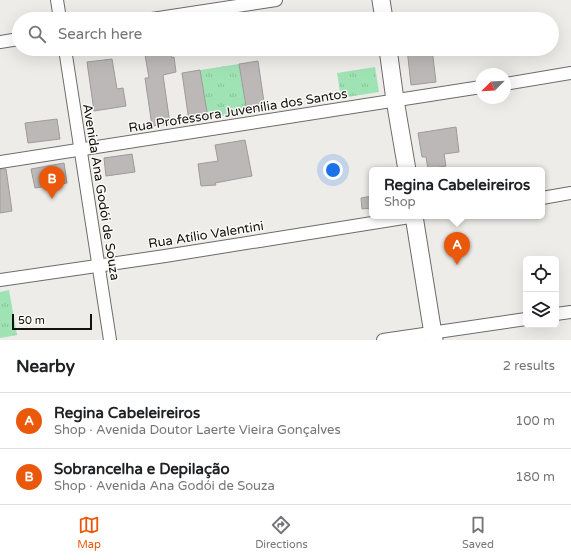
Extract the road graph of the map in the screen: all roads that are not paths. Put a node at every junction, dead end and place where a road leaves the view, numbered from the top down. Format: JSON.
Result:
{"nodes":[{"id":1,"x":58,"y":0,"type":"edge"},
{"id":2,"x":276,"y":0,"type":"edge"},
{"id":3,"x":381,"y":0,"type":"edge"},
{"id":4,"x":59,"y":12,"type":"edge"},
{"id":5,"x":198,"y":12,"type":"edge"},
{"id":6,"x":383,"y":12,"type":"edge"},
{"id":7,"x":12,"y":40,"type":"edge"},
{"id":8,"x":0,"y":42,"type":"edge"},
{"id":9,"x":66,"y":56,"type":"edge"},
{"id":10,"x":389,"y":56,"type":"edge"},
{"id":11,"x":571,"y":73,"type":"edge"},
{"id":12,"x":511,"y":83,"type":"edge"},
{"id":13,"x":475,"y":88,"type":"edge"},
{"id":14,"x":395,"y":100,"type":"junction"},
{"id":15,"x":80,"y":150,"type":"junction"},
{"id":16,"x":0,"y":162,"type":"edge"},
{"id":17,"x":406,"y":167,"type":"edge"},
{"id":18,"x":571,"y":193,"type":"edge"},
{"id":19,"x":545,"y":197,"type":"edge"},
{"id":20,"x":396,"y":219,"type":"edge"},
{"id":21,"x":415,"y":219,"type":"edge"},
{"id":22,"x":99,"y":266,"type":"junction"},
{"id":23,"x":0,"y":280,"type":"edge"},
{"id":24,"x":571,"y":312,"type":"edge"},
{"id":25,"x":559,"y":314,"type":"edge"},
{"id":26,"x":523,"y":320,"type":"edge"},
{"id":27,"x":433,"y":336,"type":"edge"},
{"id":28,"x":110,"y":340,"type":"edge"},
{"id":29,"x":384,"y":340,"type":"edge"}],
"edges":[{"from":1,"to":4,"type":"street"},
{"from":2,"to":5,"type":"street"},
{"from":3,"to":6,"type":"street"},
{"from":7,"to":8,"type":"street"},
{"from":9,"to":15,"type":"street","name":"Avenida Ana Godói de Souza"},
{"from":10,"to":14,"type":"street"},
{"from":11,"to":12,"type":"street"},
{"from":13,"to":14,"type":"street","name":"Rua Professora Juvenília dos Santos"},
{"from":14,"to":15,"type":"street","name":"Rua Professora Juvenília dos Santos"},
{"from":14,"to":17,"type":"street"},
{"from":15,"to":16,"type":"street","name":"Rua Professora Juvenília dos Santos"},
{"from":15,"to":22,"type":"street","name":"Avenida Ana Godói de Souza"},
{"from":18,"to":19,"type":"street"},
{"from":20,"to":22,"type":"street","name":"Rua Atílio Valentini"},
{"from":21,"to":27,"type":"street"},
{"from":22,"to":23,"type":"street","name":"Rua Atílio Valentini"},
{"from":22,"to":28,"type":"street","name":"Avenida Ana Godói de Souza"},
{"from":24,"to":25,"type":"street"},
{"from":26,"to":27,"type":"street"},
{"from":27,"to":29,"type":"street"}]}
